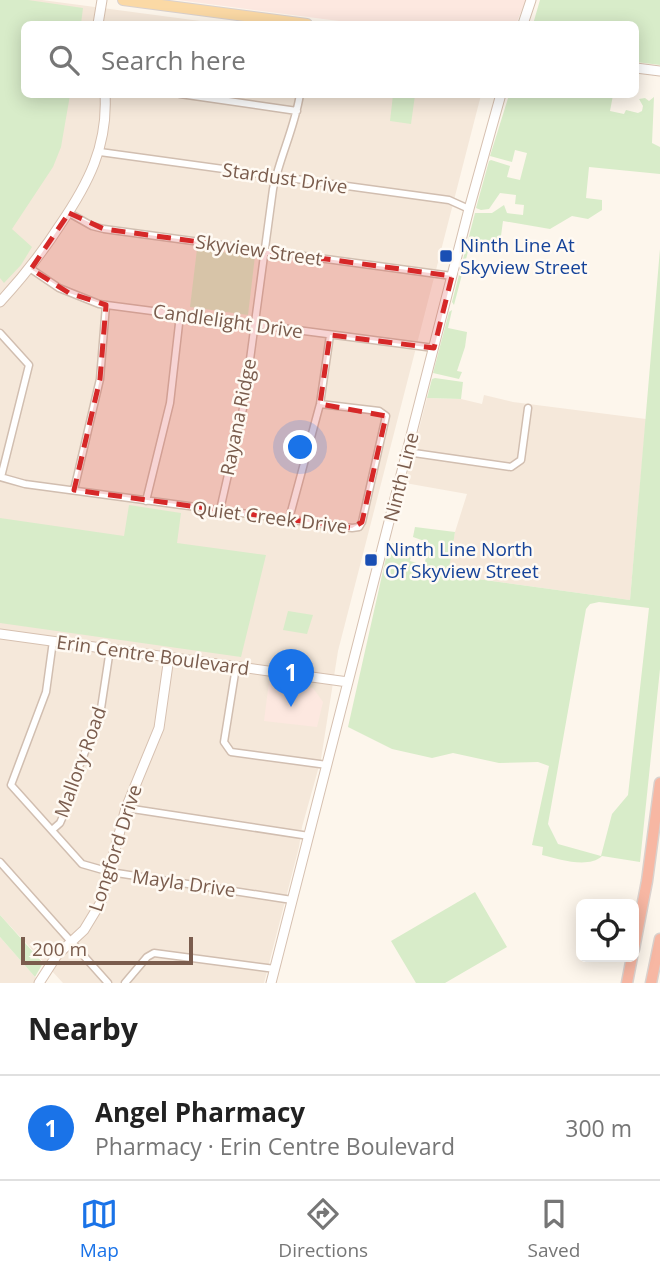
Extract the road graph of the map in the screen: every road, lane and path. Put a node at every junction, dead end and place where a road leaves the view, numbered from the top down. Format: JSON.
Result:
{"nodes":[{"id":1,"x":102,"y":0,"type":"edge"},
{"id":2,"x":123,"y":0,"type":"edge"},
{"id":3,"x":531,"y":0,"type":"edge"},
{"id":4,"x":99,"y":21,"type":"edge"},
{"id":5,"x":284,"y":21,"type":"edge"},
{"id":6,"x":524,"y":21,"type":"edge"},
{"id":7,"x":639,"y":68,"type":"edge"},
{"id":8,"x":660,"y":71,"type":"edge"},
{"id":9,"x":105,"y":98,"type":"edge"},
{"id":10,"x":208,"y":98,"type":"edge"},
{"id":11,"x":299,"y":98,"type":"edge"},
{"id":12,"x":500,"y":98,"type":"edge"},
{"id":13,"x":297,"y":111,"type":"junction"},
{"id":14,"x":100,"y":152,"type":"junction"},
{"id":15,"x":276,"y":176,"type":"junction"},
{"id":16,"x":470,"y":209,"type":"junction"},
{"id":17,"x":69,"y":213,"type":"junction"},
{"id":18,"x":264,"y":251,"type":"junction"},
{"id":19,"x":31,"y":269,"type":"junction"},
{"id":20,"x":452,"y":276,"type":"junction"},
{"id":21,"x":0,"y":302,"type":"edge"},
{"id":22,"x":106,"y":305,"type":"junction"},
{"id":23,"x":180,"y":315,"type":"junction"},
{"id":24,"x":255,"y":324,"type":"junction"},
{"id":25,"x":0,"y":333,"type":"edge"},
{"id":26,"x":330,"y":335,"type":"junction"},
{"id":27,"x":434,"y":348,"type":"junction"},
{"id":28,"x":320,"y":404,"type":"junction"},
{"id":29,"x":528,"y":408,"type":"dead end"},
{"id":30,"x":407,"y":452,"type":"junction"},
{"id":31,"x":1,"y":477,"type":"edge"},
{"id":32,"x":74,"y":490,"type":"junction"},
{"id":33,"x":146,"y":501,"type":"junction"},
{"id":34,"x":220,"y":510,"type":"junction"},
{"id":35,"x":289,"y":520,"type":"junction"},
{"id":36,"x":0,"y":634,"type":"edge"},
{"id":37,"x":53,"y":641,"type":"junction"},
{"id":38,"x":110,"y":649,"type":"junction"},
{"id":39,"x":169,"y":657,"type":"junction"},
{"id":40,"x":236,"y":667,"type":"junction"},
{"id":41,"x":348,"y":682,"type":"junction"},
{"id":42,"x":327,"y":765,"type":"junction"},
{"id":43,"x":660,"y":783,"type":"edge"},
{"id":44,"x":126,"y":807,"type":"junction"},
{"id":45,"x":52,"y":830,"type":"junction"},
{"id":46,"x":309,"y":836,"type":"junction"},
{"id":47,"x":0,"y":862,"type":"edge"},
{"id":48,"x":110,"y":872,"type":"junction"},
{"id":49,"x":292,"y":900,"type":"junction"},
{"id":50,"x":639,"y":923,"type":"edge"},
{"id":51,"x":660,"y":939,"type":"edge"},
{"id":52,"x":71,"y":942,"type":"junction"},
{"id":53,"x":631,"y":962,"type":"edge"},
{"id":54,"x":275,"y":969,"type":"junction"},
{"id":55,"x":39,"y":983,"type":"edge"},
{"id":56,"x":108,"y":983,"type":"edge"},
{"id":57,"x":125,"y":983,"type":"edge"},
{"id":58,"x":271,"y":983,"type":"edge"},
{"id":59,"x":627,"y":983,"type":"edge"},
{"id":60,"x":651,"y":983,"type":"edge"}],
"edges":[{"from":1,"to":4,"type":"street"},
{"from":2,"to":5,"type":"main road"},
{"from":3,"to":6,"type":"street"},
{"from":7,"to":8,"type":"street"},
{"from":9,"to":14,"type":"street"},
{"from":10,"to":13,"type":"street"},
{"from":11,"to":13,"type":"street","name":"Rayana Ridge"},
{"from":12,"to":16,"type":"street","name":"Ninth Line"},
{"from":13,"to":15,"type":"street","name":"Rayana Ridge"},
{"from":14,"to":15,"type":"street","name":"Stardust Drive"},
{"from":14,"to":17,"type":"street"},
{"from":15,"to":16,"type":"street","name":"Stardust Drive"},
{"from":15,"to":18,"type":"street","name":"Rayana Ridge"},
{"from":16,"to":20,"type":"street","name":"Ninth Line"},
{"from":17,"to":18,"type":"street","name":"Skyview Street"},
{"from":17,"to":19,"type":"street"},
{"from":18,"to":20,"type":"street","name":"Skyview Street"},
{"from":18,"to":24,"type":"street","name":"Rayana Ridge"},
{"from":19,"to":21,"type":"street"},
{"from":19,"to":22,"type":"street","name":"Candlelight Drive"},
{"from":20,"to":27,"type":"street","name":"Ninth Line"},
{"from":22,"to":23,"type":"street","name":"Candlelight Drive"},
{"from":22,"to":32,"type":"street"},
{"from":23,"to":24,"type":"street","name":"Candlelight Drive"},
{"from":23,"to":33,"type":"street"},
{"from":24,"to":26,"type":"street","name":"Candlelight Drive"},
{"from":24,"to":34,"type":"street","name":"Rayana Ridge"},
{"from":25,"to":31,"type":"street"},
{"from":26,"to":27,"type":"street","name":"Candlelight Drive"},
{"from":26,"to":28,"type":"street"},
{"from":27,"to":30,"type":"street","name":"Ninth Line"},
{"from":28,"to":35,"type":"street"},
{"from":28,"to":35,"type":"street","name":"Quiet Creek Drive"},
{"from":29,"to":30,"type":"street"},
{"from":30,"to":41,"type":"street","name":"Ninth Line"},
{"from":31,"to":32,"type":"street","name":"Quiet Creek Drive"},
{"from":32,"to":33,"type":"street","name":"Quiet Creek Drive"},
{"from":33,"to":34,"type":"street","name":"Quiet Creek Drive"},
{"from":34,"to":35,"type":"street","name":"Quiet Creek Drive"},
{"from":36,"to":37,"type":"street","name":"Erin Centre Boulevard"},
{"from":37,"to":38,"type":"street","name":"Erin Centre Boulevard"},
{"from":37,"to":45,"type":"street","name":"Mayla Drive"},
{"from":38,"to":39,"type":"street","name":"Erin Centre Boulevard"},
{"from":38,"to":45,"type":"street","name":"Mallory Road"},
{"from":39,"to":40,"type":"street","name":"Erin Centre Boulevard"},
{"from":39,"to":44,"type":"street","name":"Longford Drive"},
{"from":40,"to":41,"type":"street","name":"Erin Centre Boulevard"},
{"from":40,"to":42,"type":"street"},
{"from":41,"to":42,"type":"street","name":"Ninth Line"},
{"from":42,"to":46,"type":"street","name":"Ninth Line"},
{"from":43,"to":50,"type":"highway"},
{"from":44,"to":46,"type":"street"},
{"from":44,"to":48,"type":"street","name":"Longford Drive"},
{"from":45,"to":48,"type":"street","name":"Mayla Drive"},
{"from":46,"to":49,"type":"street","name":"Ninth Line"},
{"from":47,"to":52,"type":"street"},
{"from":48,"to":49,"type":"street","name":"Mayla Drive"},
{"from":48,"to":52,"type":"street","name":"Longford Drive"},
{"from":49,"to":54,"type":"street","name":"Ninth Line"},
{"from":51,"to":60,"type":"highway"},
{"from":52,"to":55,"type":"street","name":"Longford Drive"},
{"from":52,"to":56,"type":"street"},
{"from":53,"to":59,"type":"highway"},
{"from":54,"to":57,"type":"street"},
{"from":54,"to":58,"type":"street","name":"Ninth Line"}]}
